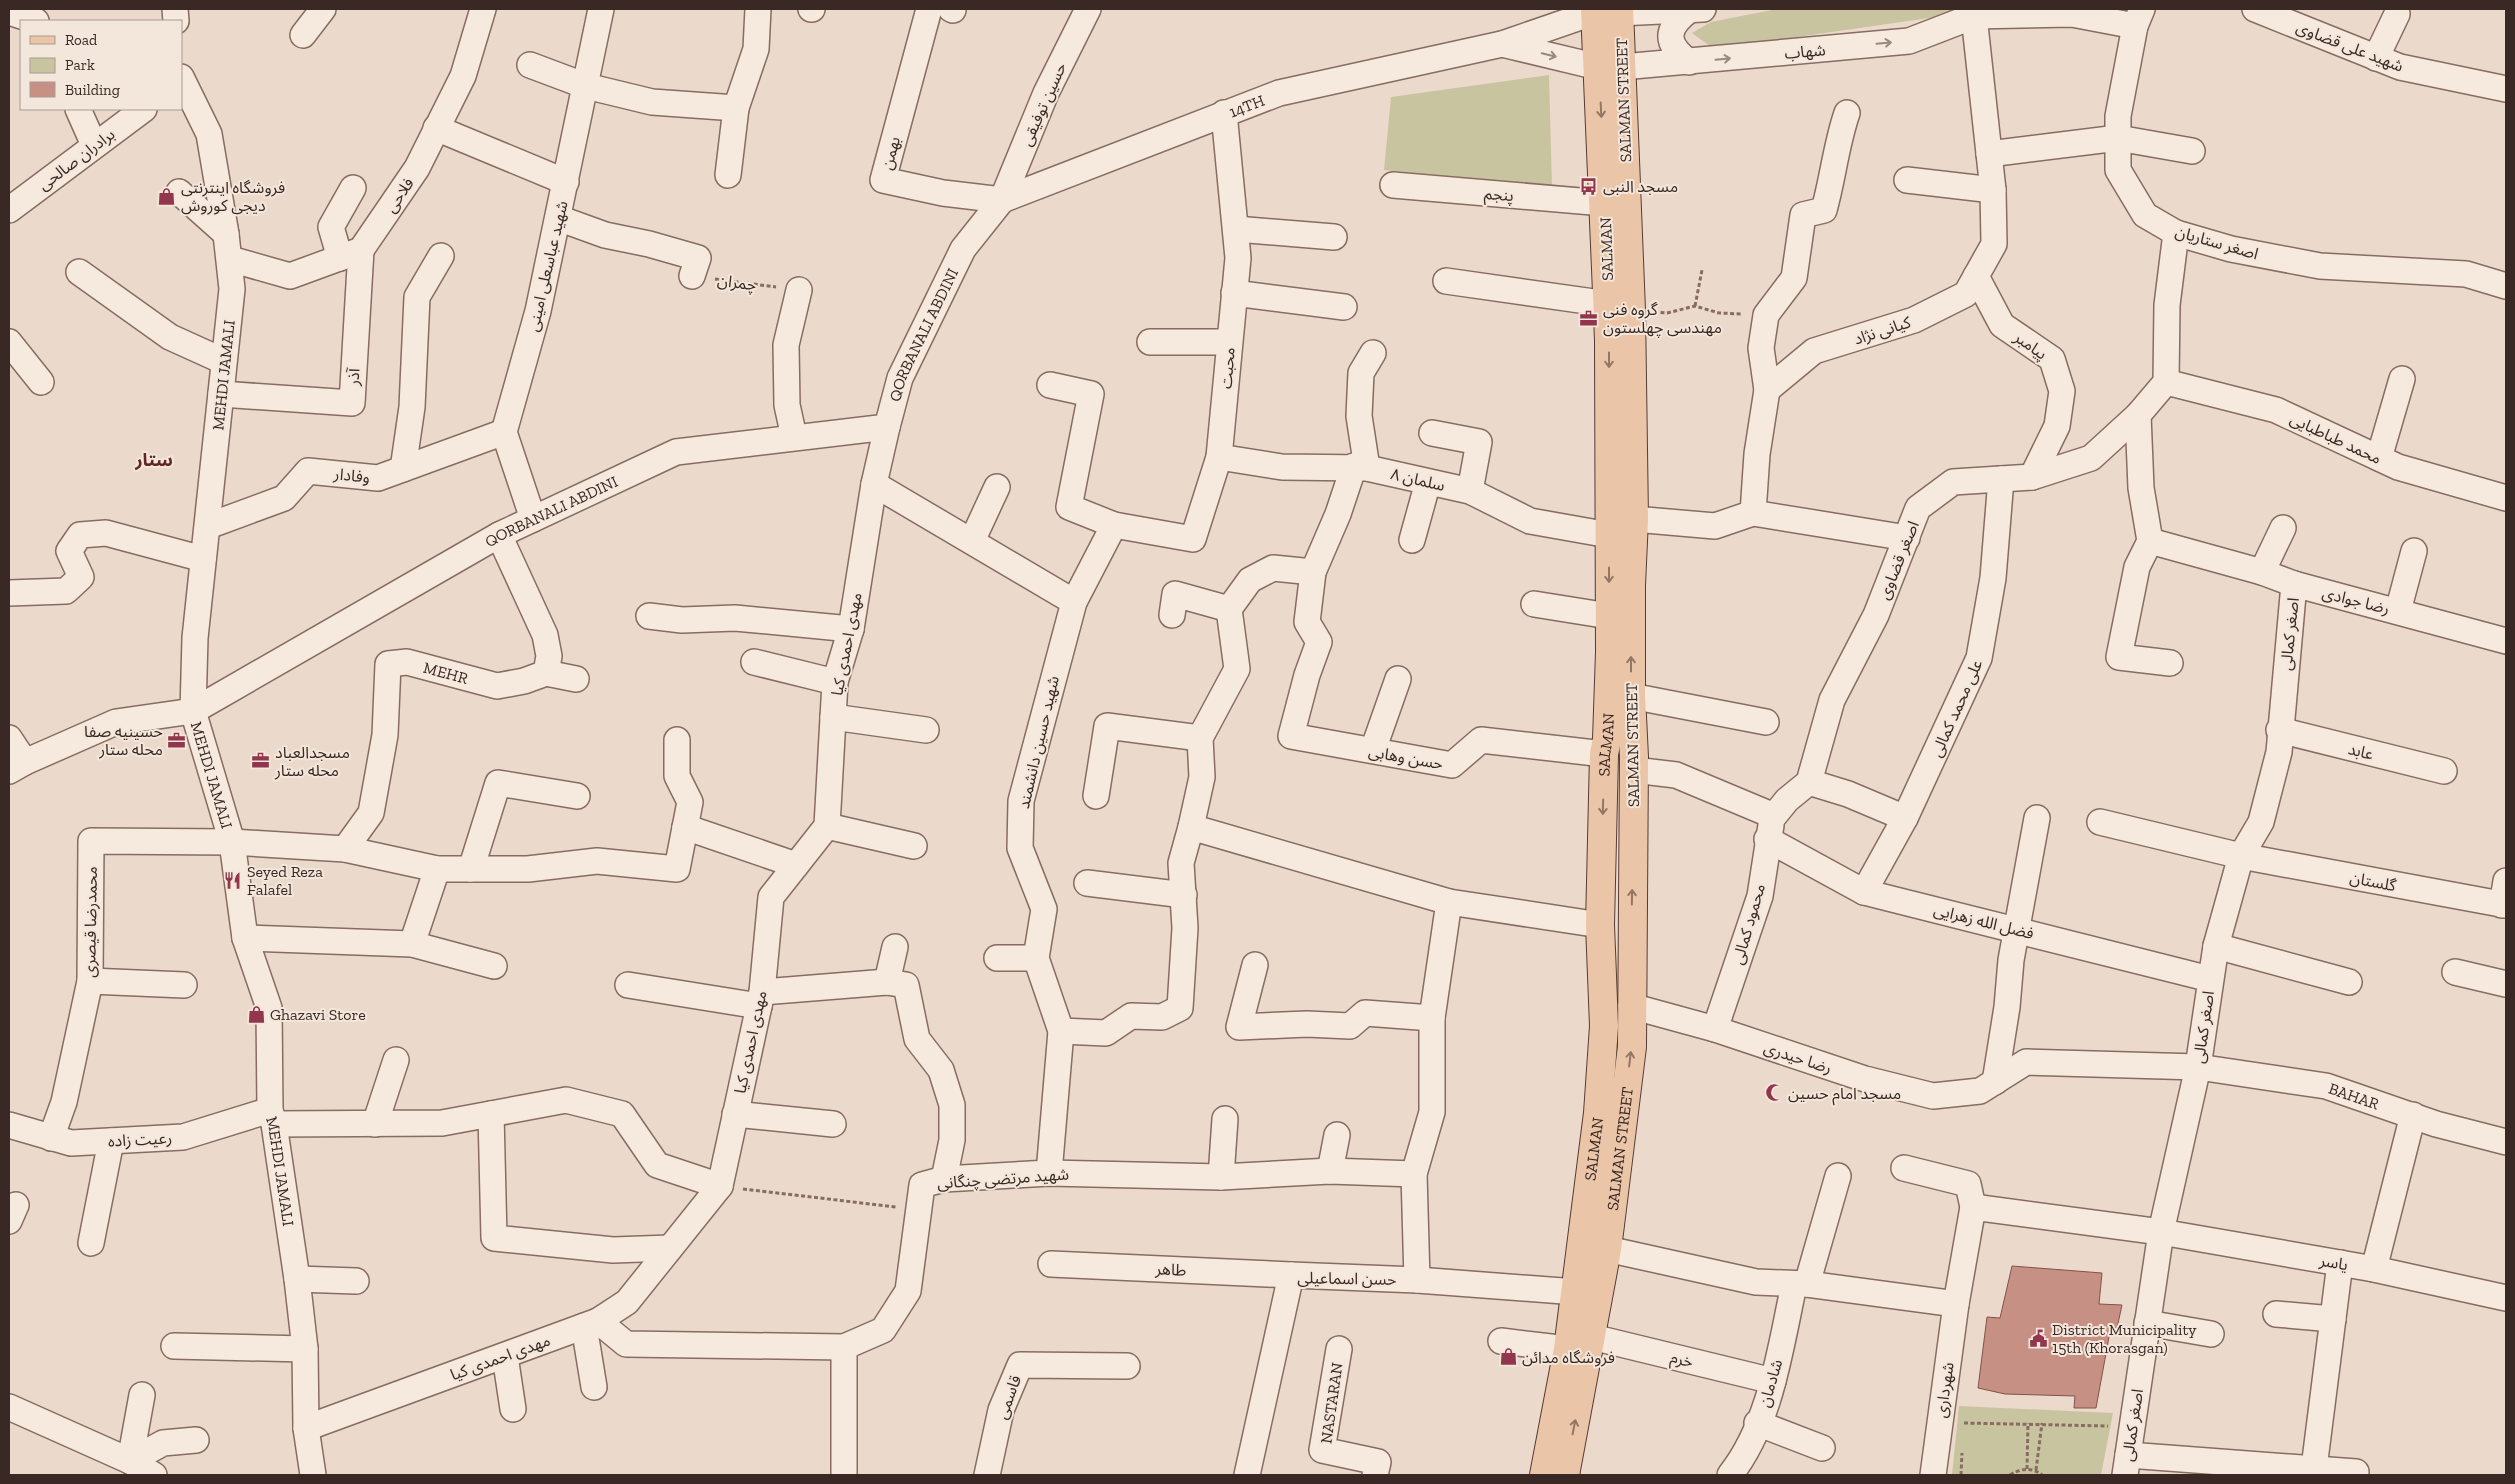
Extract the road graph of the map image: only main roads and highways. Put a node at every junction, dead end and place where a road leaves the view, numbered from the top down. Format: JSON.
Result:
{"nodes":[{"id":1,"x":1607,"y":11,"type":"edge"},
{"id":2,"x":1610,"y":67,"type":"junction"},
{"id":3,"x":1619,"y":307,"type":"junction"},
{"id":4,"x":1620,"y":694,"type":"junction"},
{"id":5,"x":1544,"y":1475,"type":"edge"},
{"id":6,"x":1565,"y":1475,"type":"edge"}],
"edges":[{"from":1,"to":2,"type":"main road","name":"SALMAN STREET"},
{"from":2,"to":3,"type":"main road","name":"SALMAN STREET"},
{"from":2,"to":3,"type":"main road","name":"SALMAN","one_way":true},
{"from":3,"to":4,"type":"main road","name":"SALMAN","one_way":true},
{"from":4,"to":3,"type":"main road","name":"SALMAN STREET","one_way":true},
{"from":4,"to":5,"type":"main road","name":"SALMAN","one_way":true},
{"from":6,"to":4,"type":"main road","name":"SALMAN STREET","one_way":true}]}
